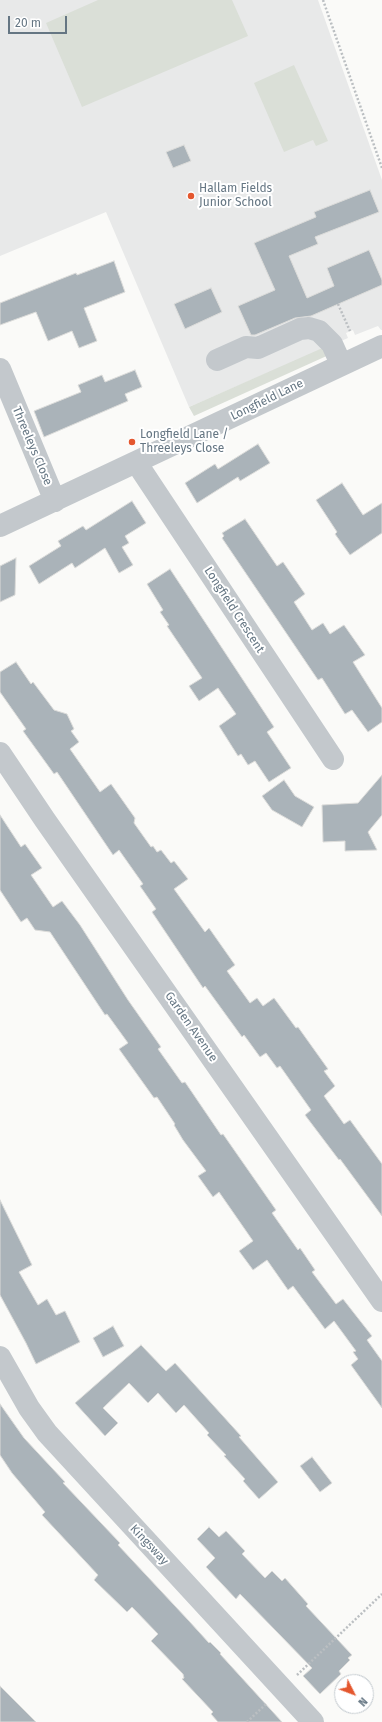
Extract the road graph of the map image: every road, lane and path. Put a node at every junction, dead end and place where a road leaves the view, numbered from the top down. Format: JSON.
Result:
{"nodes":[{"id":1,"x":323,"y":0,"type":"edge"},
{"id":2,"x":382,"y":168,"type":"edge"},
{"id":3,"x":338,"y":304,"type":"dead end"},
{"id":4,"x":350,"y":332,"type":"dead end"},
{"id":5,"x":382,"y":346,"type":"edge"},
{"id":6,"x":217,"y":360,"type":"dead end"},
{"id":7,"x":341,"y":364,"type":"junction"},
{"id":8,"x":0,"y":369,"type":"edge"},
{"id":9,"x":136,"y":462,"type":"junction"},
{"id":10,"x":55,"y":501,"type":"junction"},
{"id":11,"x":0,"y":526,"type":"edge"},
{"id":12,"x":0,"y":753,"type":"edge"},
{"id":13,"x":332,"y":759,"type":"dead end"},
{"id":14,"x":382,"y":1301,"type":"edge"},
{"id":15,"x":0,"y":1356,"type":"edge"},
{"id":16,"x":382,"y":1594,"type":"edge"},
{"id":17,"x":299,"y":1673,"type":"dead end"},
{"id":18,"x":268,"y":1702,"type":"dead end"},
{"id":19,"x":247,"y":1722,"type":"edge"},
{"id":20,"x":313,"y":1722,"type":"edge"}],
"edges":[{"from":1,"to":2,"type":"path"},
{"from":3,"to":4,"type":"path"},
{"from":5,"to":7,"type":"street","name":"Longfield Lane"},
{"from":6,"to":7,"type":"street"},
{"from":7,"to":9,"type":"street","name":"Longfield Lane"},
{"from":8,"to":10,"type":"street","name":"Threeleys Close"},
{"from":9,"to":10,"type":"street","name":"Longfield Lane"},
{"from":9,"to":13,"type":"street","name":"Longfield Crescent"},
{"from":10,"to":11,"type":"street","name":"Longfield Lane"},
{"from":12,"to":14,"type":"street","name":"Garden Avenue"},
{"from":15,"to":20,"type":"street","name":"Kingsway"},
{"from":16,"to":17,"type":"path"},
{"from":18,"to":19,"type":"path"}]}
